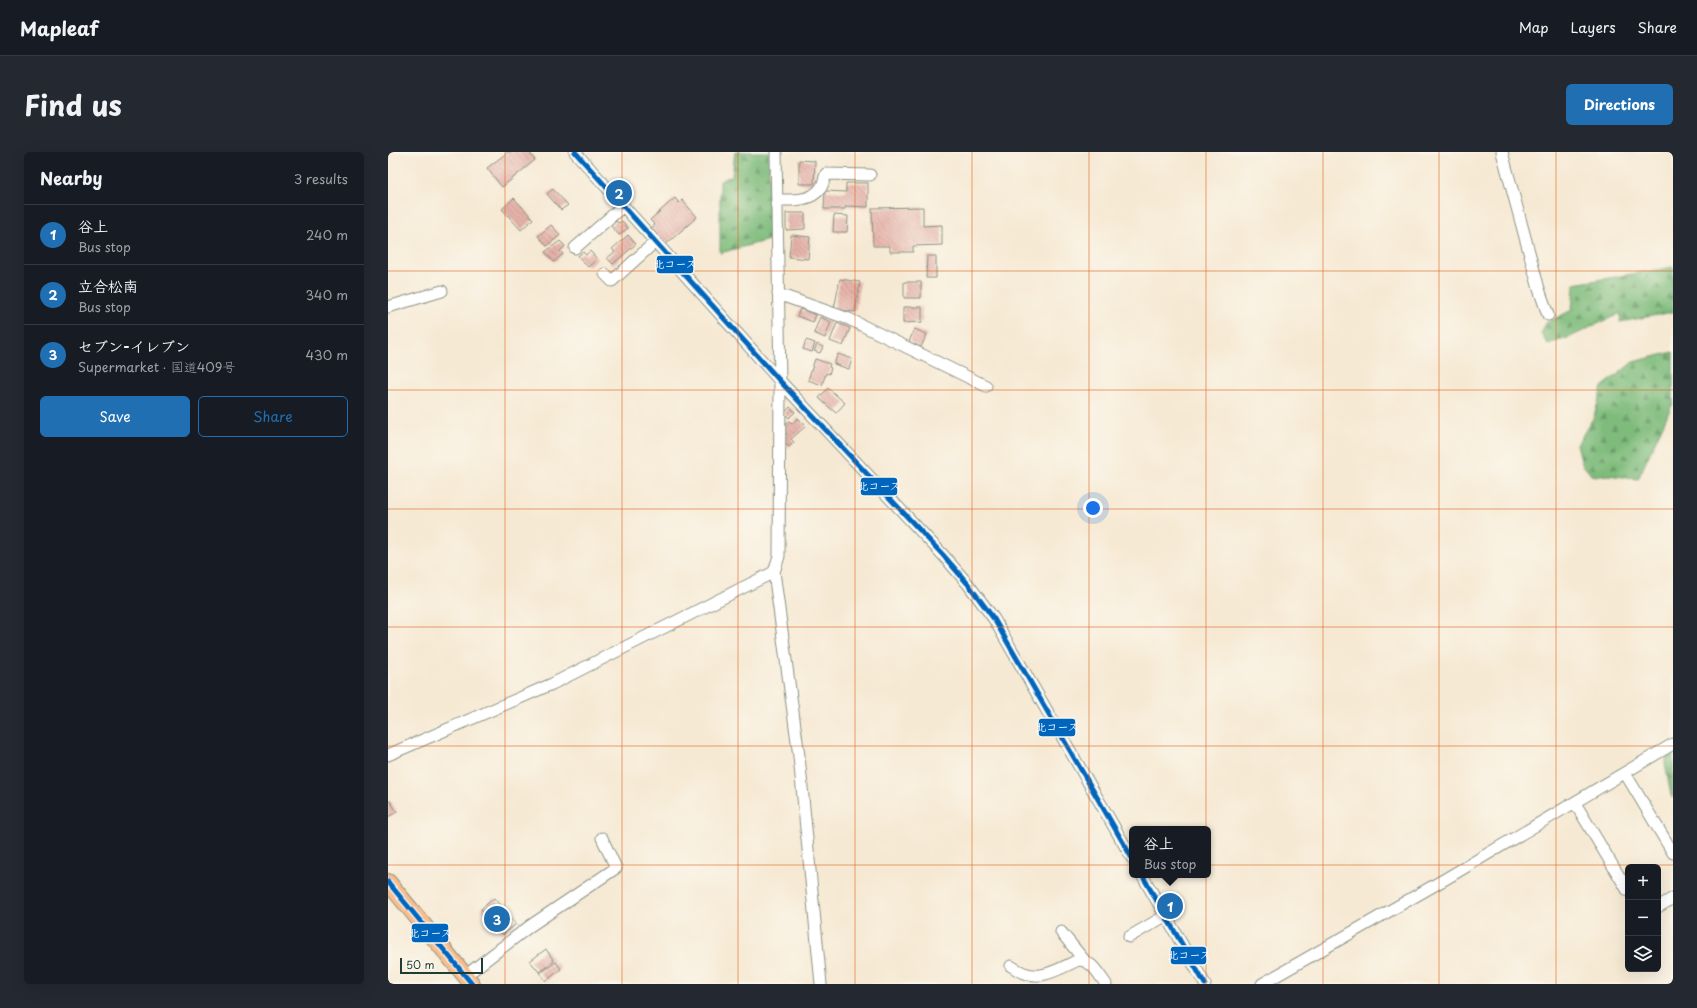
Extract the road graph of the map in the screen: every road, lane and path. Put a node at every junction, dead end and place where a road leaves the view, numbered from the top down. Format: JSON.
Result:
{"nodes":[{"id":1,"x":576,"y":152,"type":"edge"},
{"id":2,"x":776,"y":152,"type":"edge"},
{"id":3,"x":1502,"y":152,"type":"edge"},
{"id":4,"x":870,"y":175,"type":"dead end"},
{"id":5,"x":777,"y":200,"type":"junction"},
{"id":6,"x":623,"y":206,"type":"junction"},
{"id":7,"x":655,"y":242,"type":"junction"},
{"id":8,"x":575,"y":248,"type":"dead end"},
{"id":9,"x":605,"y":274,"type":"dead end"},
{"id":10,"x":442,"y":291,"type":"dead end"},
{"id":11,"x":778,"y":294,"type":"junction"},
{"id":12,"x":388,"y":307,"type":"edge"},
{"id":13,"x":1548,"y":315,"type":"dead end"},
{"id":14,"x":780,"y":381,"type":"junction"},
{"id":15,"x":986,"y":386,"type":"dead end"},
{"id":16,"x":774,"y":572,"type":"junction"},
{"id":17,"x":1673,"y":744,"type":"edge"},
{"id":18,"x":388,"y":755,"type":"edge"},
{"id":19,"x":1625,"y":773,"type":"junction"},
{"id":20,"x":1575,"y":802,"type":"junction"},
{"id":21,"x":602,"y":838,"type":"dead end"},
{"id":22,"x":1673,"y":852,"type":"edge"},
{"id":23,"x":1129,"y":853,"type":"edge"},
{"id":24,"x":1144,"y":878,"type":"edge"},
{"id":25,"x":388,"y":882,"type":"edge"},
{"id":26,"x":1625,"y":885,"type":"edge"},
{"id":27,"x":1673,"y":898,"type":"edge"},
{"id":28,"x":1661,"y":905,"type":"edge"},
{"id":29,"x":1165,"y":916,"type":"junction"},
{"id":30,"x":1061,"y":932,"type":"dead end"},
{"id":31,"x":1129,"y":937,"type":"dead end"},
{"id":32,"x":1084,"y":960,"type":"junction"},
{"id":33,"x":1011,"y":966,"type":"dead end"},
{"id":34,"x":469,"y":980,"type":"edge"},
{"id":35,"x":821,"y":984,"type":"edge"},
{"id":36,"x":1106,"y":984,"type":"edge"},
{"id":37,"x":1204,"y":984,"type":"edge"},
{"id":38,"x":1262,"y":984,"type":"edge"}],
"edges":[{"from":1,"to":6,"type":"street"},
{"from":2,"to":5,"type":"street"},
{"from":3,"to":13,"type":"street"},
{"from":4,"to":5,"type":"street"},
{"from":5,"to":11,"type":"street"},
{"from":6,"to":7,"type":"street"},
{"from":6,"to":8,"type":"street"},
{"from":7,"to":9,"type":"street"},
{"from":7,"to":14,"type":"street"},
{"from":10,"to":12,"type":"street"},
{"from":11,"to":14,"type":"street"},
{"from":11,"to":15,"type":"street"},
{"from":14,"to":16,"type":"street"},
{"from":14,"to":23,"type":"street"},
{"from":16,"to":18,"type":"street"},
{"from":16,"to":35,"type":"street"},
{"from":17,"to":19,"type":"street"},
{"from":19,"to":20,"type":"street"},
{"from":19,"to":22,"type":"street"},
{"from":20,"to":26,"type":"street"},
{"from":20,"to":38,"type":"street"},
{"from":21,"to":34,"type":"street"},
{"from":24,"to":29,"type":"street"},
{"from":25,"to":34,"type":"highway"},
{"from":27,"to":28,"type":"street"},
{"from":29,"to":31,"type":"street"},
{"from":29,"to":37,"type":"street"},
{"from":30,"to":32,"type":"street"},
{"from":32,"to":33,"type":"street"},
{"from":32,"to":36,"type":"street"}]}
